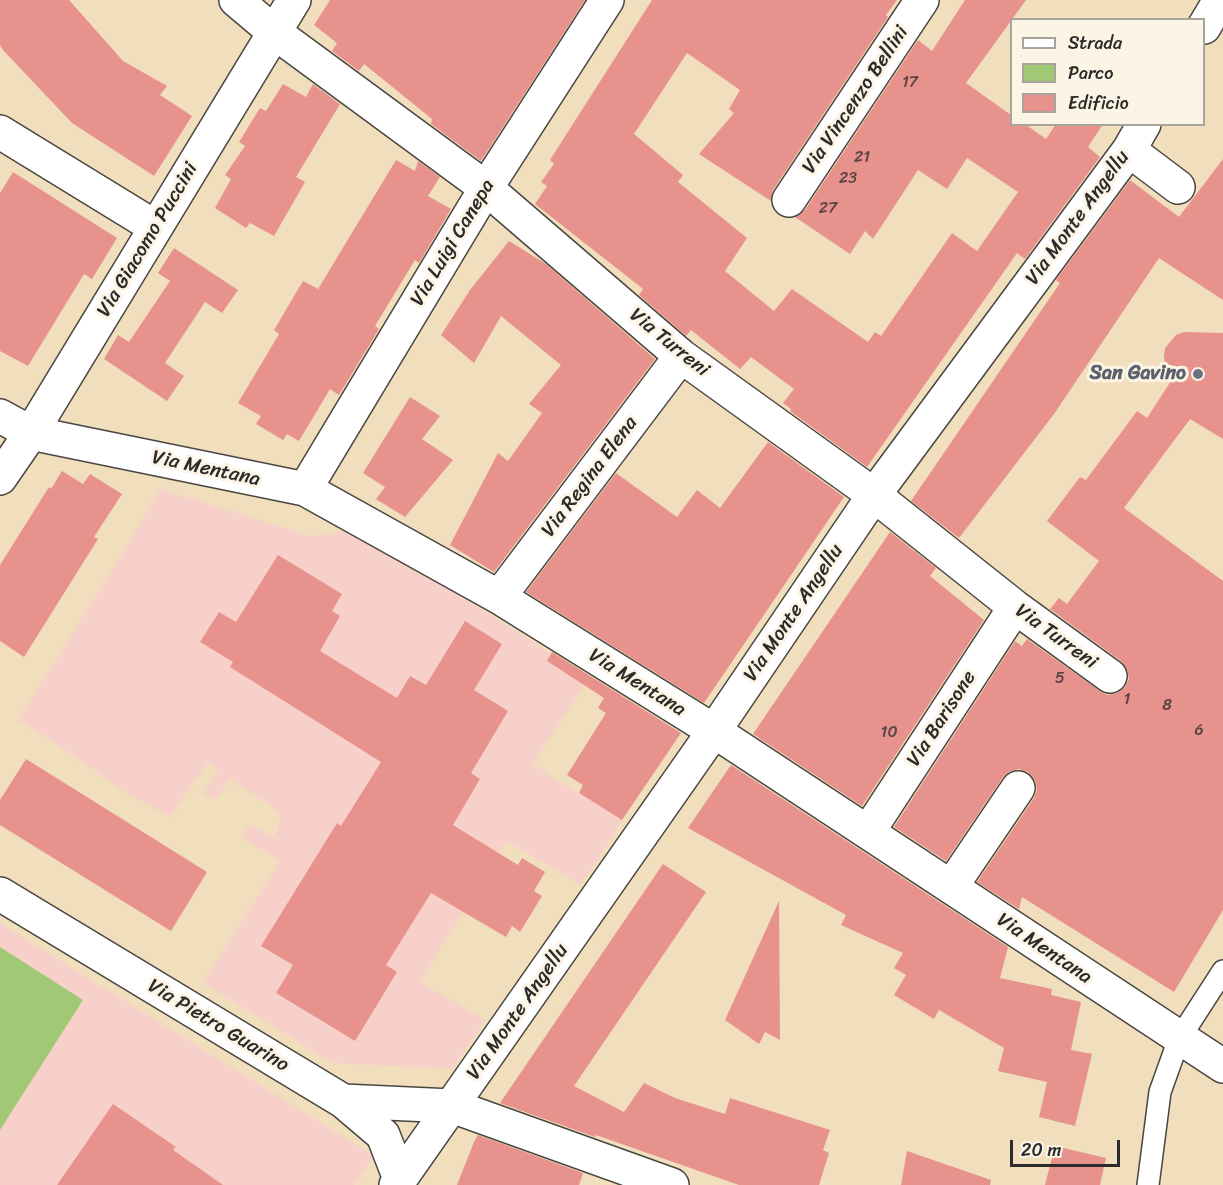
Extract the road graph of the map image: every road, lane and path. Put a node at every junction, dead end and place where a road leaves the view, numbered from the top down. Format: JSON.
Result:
{"nodes":[{"id":1,"x":236,"y":0,"type":"edge"},
{"id":2,"x":294,"y":0,"type":"edge"},
{"id":3,"x":607,"y":0,"type":"edge"},
{"id":4,"x":922,"y":0,"type":"edge"},
{"id":5,"x":1220,"y":0,"type":"edge"},
{"id":6,"x":1205,"y":24,"type":"edge"},
{"id":7,"x":274,"y":32,"type":"junction"},
{"id":8,"x":0,"y":132,"type":"edge"},
{"id":9,"x":1136,"y":137,"type":"edge"},
{"id":10,"x":1178,"y":187,"type":"dead end"},
{"id":11,"x":486,"y":188,"type":"junction"},
{"id":12,"x":789,"y":200,"type":"dead end"},
{"id":13,"x":155,"y":227,"type":"junction"},
{"id":14,"x":681,"y":356,"type":"junction"},
{"id":15,"x":0,"y":416,"type":"edge"},
{"id":16,"x":31,"y":433,"type":"junction"},
{"id":17,"x":0,"y":478,"type":"edge"},
{"id":18,"x":304,"y":489,"type":"junction"},
{"id":19,"x":874,"y":495,"type":"junction"},
{"id":20,"x":499,"y":597,"type":"junction"},
{"id":21,"x":1016,"y":607,"type":"junction"},
{"id":22,"x":1110,"y":676,"type":"dead end"},
{"id":23,"x":714,"y":730,"type":"junction"},
{"id":24,"x":1018,"y":788,"type":"dead end"},
{"id":25,"x":868,"y":832,"type":"junction"},
{"id":26,"x":951,"y":887,"type":"junction"},
{"id":27,"x":0,"y":894,"type":"edge"},
{"id":28,"x":1223,"y":971,"type":"edge"},
{"id":29,"x":1179,"y":1039,"type":"junction"},
{"id":30,"x":1223,"y":1066,"type":"edge"},
{"id":31,"x":343,"y":1101,"type":"junction"},
{"id":32,"x":452,"y":1106,"type":"junction"},
{"id":33,"x":398,"y":1182,"type":"edge"},
{"id":34,"x":672,"y":1185,"type":"edge"},
{"id":35,"x":1148,"y":1185,"type":"edge"}],
"edges":[{"from":1,"to":7,"type":"street","name":"Via Turreni"},
{"from":2,"to":7,"type":"street","name":"Via Giacomo Puccini"},
{"from":3,"to":11,"type":"street","name":"Via Luigi Canepa"},
{"from":4,"to":12,"type":"street","name":"Via Vincenzo Bellini"},
{"from":5,"to":6,"type":"street"},
{"from":7,"to":11,"type":"street","name":"Via Turreni"},
{"from":7,"to":13,"type":"street","name":"Via Giacomo Puccini"},
{"from":8,"to":13,"type":"street"},
{"from":9,"to":10,"type":"street"},
{"from":9,"to":19,"type":"street","name":"Via Monte Angellu"},
{"from":11,"to":14,"type":"street","name":"Via Turreni"},
{"from":11,"to":18,"type":"street","name":"Via Luigi Canepa"},
{"from":13,"to":16,"type":"street","name":"Via Giacomo Puccini"},
{"from":14,"to":19,"type":"street","name":"Via Turreni"},
{"from":14,"to":20,"type":"street","name":"Via Regina Elena"},
{"from":15,"to":16,"type":"street","name":"Via Mentana"},
{"from":16,"to":17,"type":"street","name":"Via Giacomo Puccini"},
{"from":16,"to":18,"type":"street","name":"Via Mentana"},
{"from":18,"to":20,"type":"street","name":"Via Mentana"},
{"from":19,"to":21,"type":"street","name":"Via Turreni"},
{"from":19,"to":23,"type":"street","name":"Via Monte Angellu"},
{"from":20,"to":23,"type":"street","name":"Via Mentana"},
{"from":21,"to":22,"type":"street","name":"Via Turreni"},
{"from":21,"to":25,"type":"street","name":"Via Barisone"},
{"from":23,"to":25,"type":"street","name":"Via Mentana"},
{"from":23,"to":32,"type":"street","name":"Via Monte Angellu"},
{"from":24,"to":26,"type":"street"},
{"from":25,"to":26,"type":"street","name":"Via Mentana"},
{"from":26,"to":29,"type":"street","name":"Via Mentana"},
{"from":27,"to":31,"type":"street","name":"Via Pietro Guarino"},
{"from":28,"to":29,"type":"lane"},
{"from":29,"to":30,"type":"street","name":"Via Mentana"},
{"from":29,"to":35,"type":"lane"},
{"from":31,"to":32,"type":"street","name":"Via Pietro Guarino"},
{"from":31,"to":33,"type":"street"},
{"from":32,"to":33,"type":"street","name":"Via Monte Angellu"},
{"from":32,"to":34,"type":"street","name":"Via Pietro Guarino"}]}
